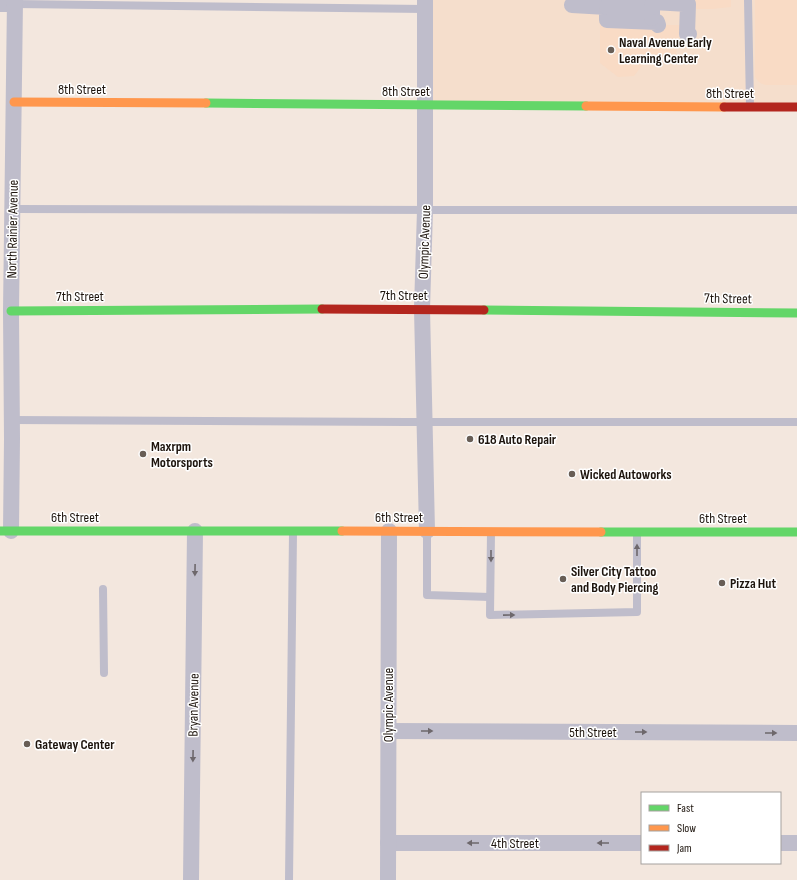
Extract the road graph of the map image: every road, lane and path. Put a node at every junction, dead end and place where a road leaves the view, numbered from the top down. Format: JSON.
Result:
{"nodes":[{"id":1,"x":748,"y":0,"type":"edge"},
{"id":2,"x":10,"y":3,"type":"edge"},
{"id":3,"x":425,"y":5,"type":"edge"},
{"id":4,"x":572,"y":5,"type":"dead end"},
{"id":5,"x":689,"y":34,"type":"dead end"},
{"id":6,"x":14,"y":102,"type":"junction"},
{"id":7,"x":425,"y":105,"type":"junction"},
{"id":8,"x":750,"y":107,"type":"junction"},
{"id":9,"x":797,"y":107,"type":"edge"},
{"id":10,"x":12,"y":209,"type":"junction"},
{"id":11,"x":425,"y":210,"type":"junction"},
{"id":12,"x":797,"y":210,"type":"edge"},
{"id":13,"x":422,"y":309,"type":"junction"},
{"id":14,"x":12,"y":311,"type":"junction"},
{"id":15,"x":797,"y":313,"type":"edge"},
{"id":16,"x":12,"y":420,"type":"junction"},
{"id":17,"x":424,"y":422,"type":"junction"},
{"id":18,"x":797,"y":422,"type":"edge"},
{"id":19,"x":6,"y":531,"type":"edge"},
{"id":20,"x":195,"y":531,"type":"junction"},
{"id":21,"x":293,"y":531,"type":"junction"},
{"id":22,"x":389,"y":531,"type":"junction"},
{"id":23,"x":427,"y":531,"type":"junction"},
{"id":24,"x":491,"y":531,"type":"junction"},
{"id":25,"x":637,"y":532,"type":"junction"},
{"id":26,"x":797,"y":532,"type":"edge"},
{"id":27,"x":103,"y":589,"type":"dead end"},
{"id":28,"x":490,"y":597,"type":"junction"},
{"id":29,"x":104,"y":673,"type":"dead end"},
{"id":30,"x":388,"y":731,"type":"junction"},
{"id":31,"x":797,"y":733,"type":"edge"},
{"id":32,"x":388,"y":843,"type":"junction"},
{"id":33,"x":641,"y":843,"type":"edge"},
{"id":34,"x":781,"y":843,"type":"edge"},
{"id":35,"x":797,"y":843,"type":"edge"},
{"id":36,"x":191,"y":880,"type":"edge"},
{"id":37,"x":289,"y":880,"type":"edge"},
{"id":38,"x":388,"y":880,"type":"edge"}],
"edges":[{"from":1,"to":8,"type":"lane"},
{"from":2,"to":3,"type":"lane"},
{"from":2,"to":6,"type":"street","name":"North Rainier Avenue"},
{"from":3,"to":7,"type":"street","name":"Olympic Avenue"},
{"from":4,"to":5,"type":"street"},
{"from":6,"to":7,"type":"street","name":"8th Street"},
{"from":6,"to":10,"type":"street","name":"North Rainier Avenue"},
{"from":7,"to":8,"type":"street","name":"8th Street"},
{"from":7,"to":11,"type":"street","name":"Olympic Avenue"},
{"from":8,"to":9,"type":"street","name":"8th Street"},
{"from":10,"to":11,"type":"lane"},
{"from":10,"to":14,"type":"street","name":"North Rainier Avenue"},
{"from":11,"to":12,"type":"lane"},
{"from":11,"to":13,"type":"street","name":"Olympic Avenue"},
{"from":13,"to":14,"type":"street","name":"7th Street"},
{"from":13,"to":15,"type":"street","name":"7th Street"},
{"from":13,"to":17,"type":"street","name":"Olympic Avenue"},
{"from":14,"to":16,"type":"street","name":"North Rainier Avenue"},
{"from":16,"to":17,"type":"lane"},
{"from":16,"to":19,"type":"street","name":"North Rainier Avenue"},
{"from":17,"to":18,"type":"lane"},
{"from":17,"to":23,"type":"street","name":"Olympic Avenue"},
{"from":19,"to":20,"type":"street","name":"6th Street"},
{"from":20,"to":21,"type":"street","name":"6th Street"},
{"from":20,"to":36,"type":"street","name":"Bryan Avenue","one_way":true},
{"from":21,"to":22,"type":"street","name":"6th Street"},
{"from":21,"to":37,"type":"lane"},
{"from":22,"to":23,"type":"street","name":"6th Street"},
{"from":22,"to":30,"type":"street","name":"Olympic Avenue"},
{"from":23,"to":24,"type":"street","name":"6th Street"},
{"from":23,"to":28,"type":"lane"},
{"from":24,"to":25,"type":"street","name":"6th Street"},
{"from":24,"to":28,"type":"lane","one_way":true},
{"from":25,"to":26,"type":"street","name":"6th Street"},
{"from":28,"to":25,"type":"lane","one_way":true},
{"from":27,"to":29,"type":"lane"},
{"from":30,"to":31,"type":"street","name":"5th Street","one_way":true},
{"from":30,"to":32,"type":"street","name":"Olympic Avenue"},
{"from":33,"to":32,"type":"street","name":"4th Street","one_way":true},
{"from":32,"to":38,"type":"street","name":"Olympic Avenue"},
{"from":34,"to":35,"type":"street"}]}
